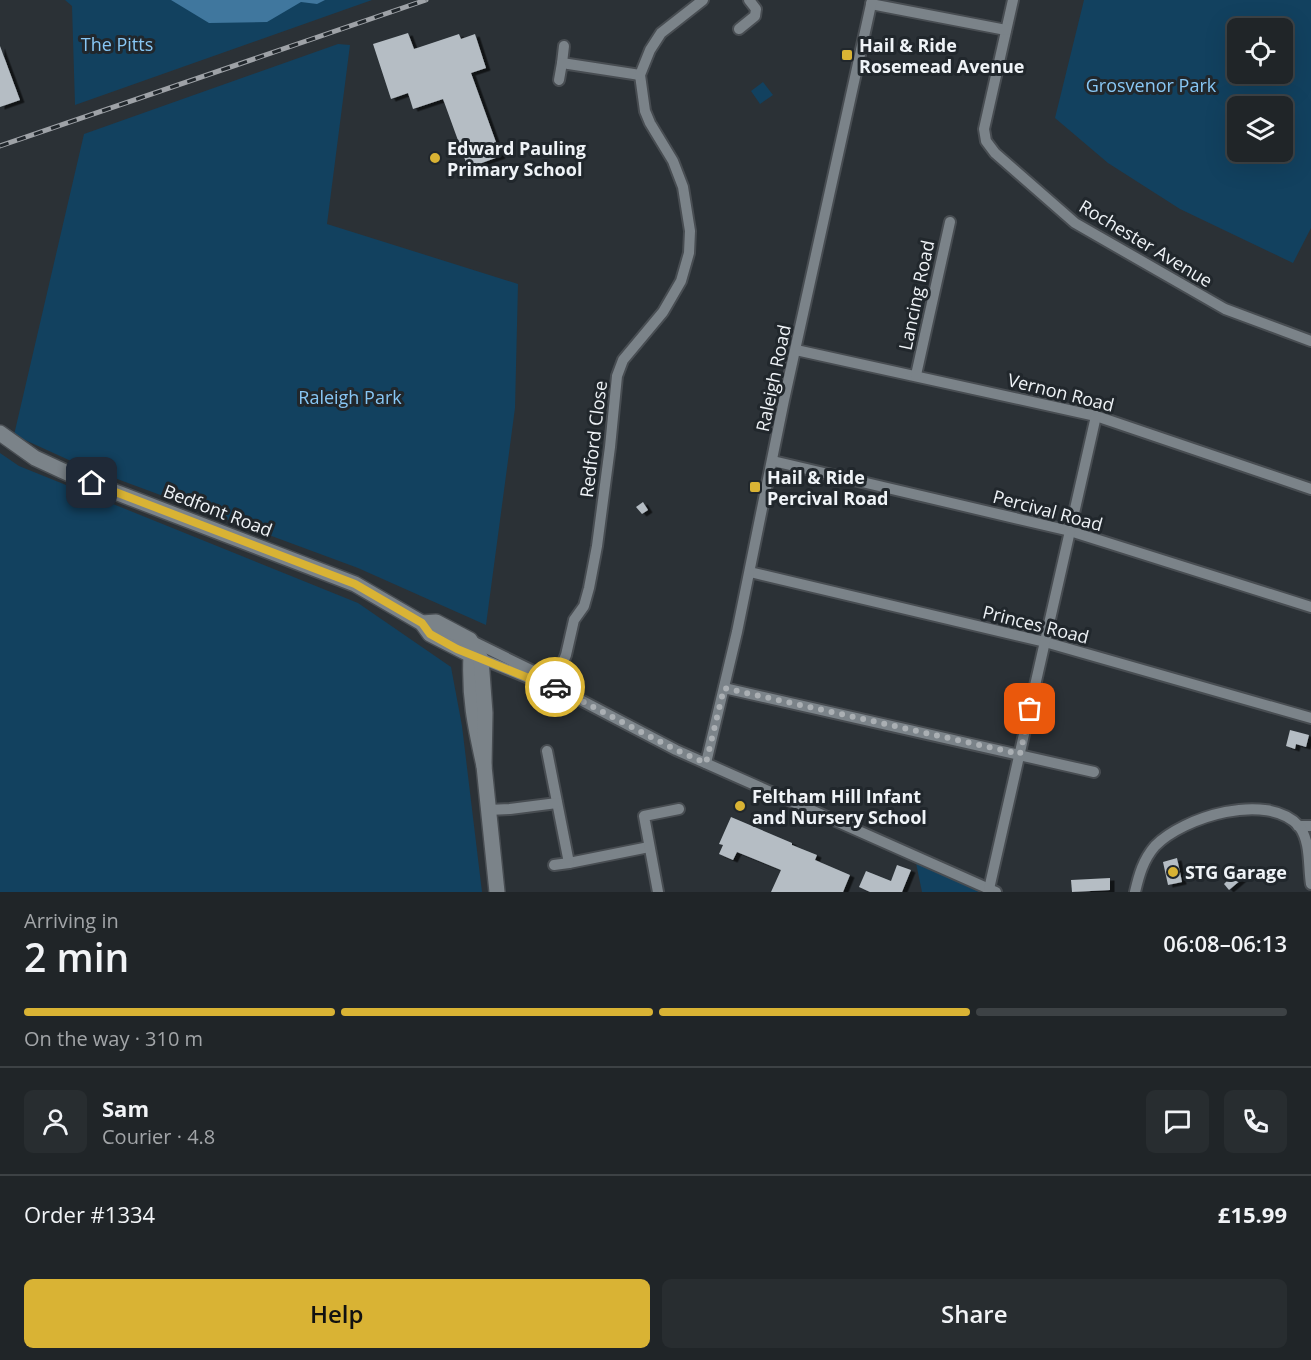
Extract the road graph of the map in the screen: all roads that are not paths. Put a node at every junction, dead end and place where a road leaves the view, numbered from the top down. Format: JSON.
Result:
{"nodes":[{"id":1,"x":703,"y":0,"type":"edge"},
{"id":2,"x":749,"y":0,"type":"edge"},
{"id":3,"x":1013,"y":0,"type":"edge"},
{"id":4,"x":871,"y":2,"type":"edge"},
{"id":5,"x":739,"y":29,"type":"dead end"},
{"id":6,"x":1006,"y":30,"type":"junction"},
{"id":7,"x":564,"y":46,"type":"dead end"},
{"id":8,"x":562,"y":63,"type":"junction"},
{"id":9,"x":640,"y":75,"type":"junction"},
{"id":10,"x":559,"y":80,"type":"dead end"},
{"id":11,"x":950,"y":222,"type":"dead end"},
{"id":12,"x":1311,"y":341,"type":"edge"},
{"id":13,"x":796,"y":350,"type":"junction"},
{"id":14,"x":916,"y":375,"type":"junction"},
{"id":15,"x":1096,"y":416,"type":"junction"},
{"id":16,"x":0,"y":432,"type":"edge"},
{"id":17,"x":772,"y":461,"type":"junction"},
{"id":18,"x":1311,"y":489,"type":"edge"},
{"id":19,"x":1070,"y":531,"type":"junction"},
{"id":20,"x":750,"y":572,"type":"junction"},
{"id":21,"x":1311,"y":607,"type":"edge"},
{"id":22,"x":1045,"y":642,"type":"junction"},
{"id":23,"x":477,"y":651,"type":"junction"},
{"id":24,"x":550,"y":685,"type":"junction"},
{"id":25,"x":724,"y":688,"type":"junction"},
{"id":26,"x":1311,"y":718,"type":"edge"},
{"id":27,"x":547,"y":751,"type":"dead end"},
{"id":28,"x":1020,"y":754,"type":"junction"},
{"id":29,"x":706,"y":763,"type":"junction"},
{"id":30,"x":1094,"y":772,"type":"dead end"},
{"id":31,"x":557,"y":803,"type":"junction"},
{"id":32,"x":679,"y":809,"type":"dead end"},
{"id":33,"x":488,"y":810,"type":"junction"},
{"id":34,"x":1298,"y":826,"type":"junction"},
{"id":35,"x":1311,"y":826,"type":"edge"},
{"id":36,"x":649,"y":847,"type":"junction"},
{"id":37,"x":568,"y":862,"type":"junction"},
{"id":38,"x":554,"y":865,"type":"dead end"},
{"id":39,"x":1311,"y":884,"type":"edge"},
{"id":40,"x":993,"y":891,"type":"edge"},
{"id":41,"x":497,"y":892,"type":"edge"},
{"id":42,"x":658,"y":892,"type":"edge"},
{"id":43,"x":1135,"y":892,"type":"edge"}],
"edges":[{"from":1,"to":9,"type":"street"},
{"from":2,"to":5,"type":"street"},
{"from":3,"to":6,"type":"street","name":"Rochester Avenue"},
{"from":4,"to":6,"type":"street"},
{"from":4,"to":13,"type":"street","name":"Raleigh Road"},
{"from":6,"to":12,"type":"street","name":"Rochester Avenue"},
{"from":7,"to":8,"type":"street"},
{"from":8,"to":9,"type":"street"},
{"from":8,"to":10,"type":"street"},
{"from":9,"to":24,"type":"street","name":"Redford Close"},
{"from":11,"to":14,"type":"street","name":"Lancing Road"},
{"from":13,"to":14,"type":"street","name":"Vernon Road"},
{"from":13,"to":17,"type":"street","name":"Raleigh Road"},
{"from":14,"to":15,"type":"street","name":"Vernon Road"},
{"from":15,"to":18,"type":"street","name":"Vernon Road"},
{"from":15,"to":19,"type":"street"},
{"from":16,"to":23,"type":"street","name":"Bedfont Road"},
{"from":17,"to":19,"type":"street","name":"Percival Road"},
{"from":17,"to":20,"type":"street","name":"Raleigh Road"},
{"from":19,"to":21,"type":"street","name":"Percival Road"},
{"from":19,"to":22,"type":"street"},
{"from":20,"to":22,"type":"street","name":"Princes Road"},
{"from":20,"to":25,"type":"street","name":"Raleigh Road"},
{"from":22,"to":26,"type":"street","name":"Princes Road"},
{"from":22,"to":28,"type":"street"},
{"from":23,"to":24,"type":"street","name":"Bedfont Road"},
{"from":23,"to":33,"type":"street"},
{"from":24,"to":29,"type":"street","name":"Bedfont Road"},
{"from":25,"to":28,"type":"street"},
{"from":25,"to":29,"type":"street","name":"Raleigh Road"},
{"from":27,"to":31,"type":"street"},
{"from":28,"to":30,"type":"street"},
{"from":28,"to":40,"type":"street"},
{"from":29,"to":40,"type":"street","name":"Bedfont Road"},
{"from":31,"to":33,"type":"street"},
{"from":31,"to":37,"type":"street"},
{"from":32,"to":36,"type":"street"},
{"from":33,"to":41,"type":"street"},
{"from":34,"to":35,"type":"street"},
{"from":34,"to":39,"type":"street"},
{"from":34,"to":43,"type":"street"},
{"from":36,"to":37,"type":"street"},
{"from":36,"to":42,"type":"street"},
{"from":37,"to":38,"type":"street"}]}
